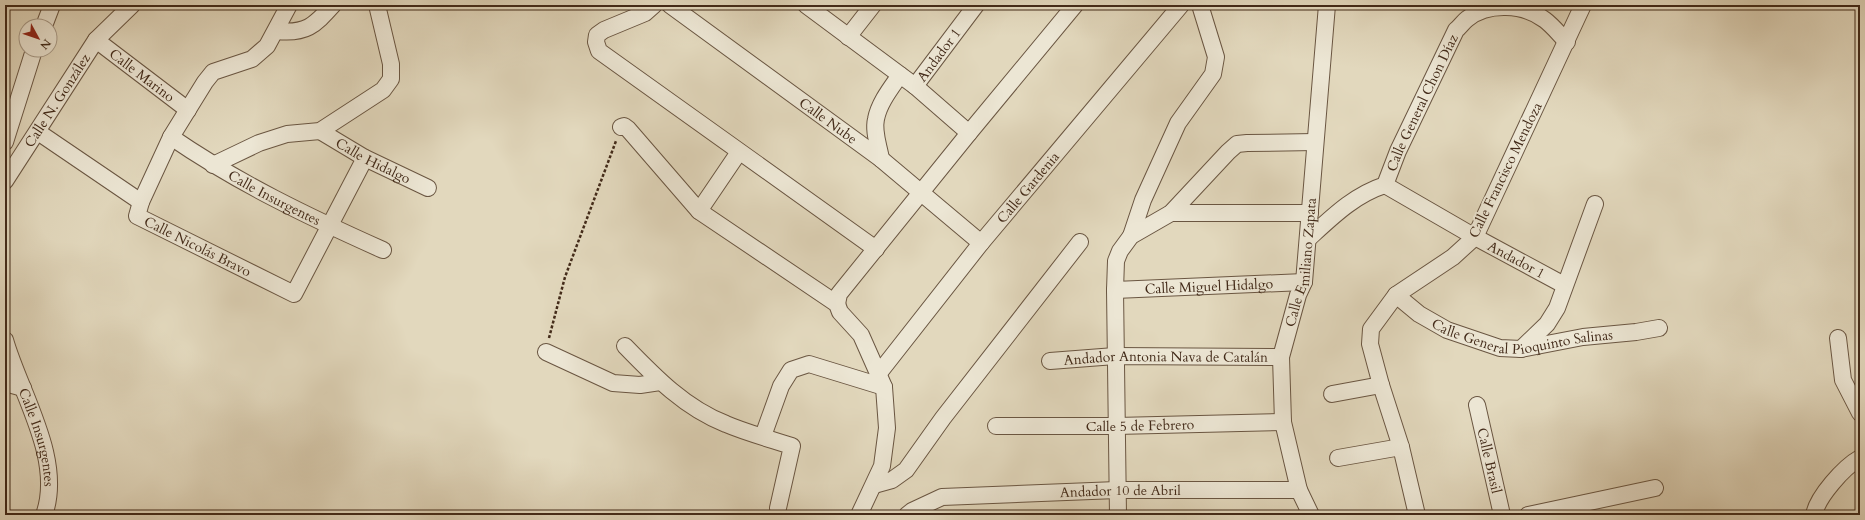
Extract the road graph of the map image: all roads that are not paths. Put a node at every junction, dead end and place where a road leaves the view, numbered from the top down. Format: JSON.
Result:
{"nodes":[{"id":1,"x":52,"y":5,"type":"edge"},
{"id":2,"x":132,"y":5,"type":"edge"},
{"id":3,"x":289,"y":5,"type":"edge"},
{"id":4,"x":333,"y":5,"type":"edge"},
{"id":5,"x":377,"y":5,"type":"edge"},
{"id":6,"x":654,"y":5,"type":"edge"},
{"id":7,"x":670,"y":5,"type":"edge"},
{"id":8,"x":806,"y":5,"type":"edge"},
{"id":9,"x":873,"y":5,"type":"edge"},
{"id":10,"x":976,"y":5,"type":"edge"},
{"id":11,"x":1075,"y":5,"type":"edge"},
{"id":12,"x":1181,"y":5,"type":"edge"},
{"id":13,"x":1200,"y":5,"type":"edge"},
{"id":14,"x":1327,"y":5,"type":"edge"},
{"id":15,"x":1583,"y":5,"type":"edge"},
{"id":16,"x":1487,"y":7,"type":"edge"},
{"id":17,"x":47,"y":18,"type":"edge"},
{"id":18,"x":277,"y":31,"type":"junction"},
{"id":19,"x":848,"y":37,"type":"junction"},
{"id":20,"x":96,"y":40,"type":"junction"},
{"id":21,"x":1566,"y":42,"type":"junction"},
{"id":22,"x":31,"y":58,"type":"edge"},
{"id":23,"x":900,"y":75,"type":"junction"},
{"id":24,"x":915,"y":86,"type":"junction"},
{"id":25,"x":188,"y":110,"type":"junction"},
{"id":26,"x":621,"y":127,"type":"road end"},
{"id":27,"x":320,"y":131,"type":"junction"},
{"id":28,"x":38,"y":132,"type":"junction"},
{"id":29,"x":969,"y":133,"type":"junction"},
{"id":30,"x":171,"y":136,"type":"junction"},
{"id":31,"x":5,"y":141,"type":"edge"},
{"id":32,"x":1314,"y":142,"type":"junction"},
{"id":33,"x":739,"y":152,"type":"junction"},
{"id":34,"x":365,"y":158,"type":"junction"},
{"id":35,"x":881,"y":159,"type":"junction"},
{"id":36,"x":213,"y":165,"type":"junction"},
{"id":37,"x":5,"y":181,"type":"edge"},
{"id":38,"x":1385,"y":185,"type":"junction"},
{"id":39,"x":428,"y":188,"type":"dead end"},
{"id":40,"x":921,"y":194,"type":"junction"},
{"id":41,"x":141,"y":202,"type":"junction"},
{"id":42,"x":1595,"y":204,"type":"dead end"},
{"id":43,"x":699,"y":211,"type":"junction"},
{"id":44,"x":1171,"y":213,"type":"junction"},
{"id":45,"x":1310,"y":213,"type":"junction"},
{"id":46,"x":328,"y":226,"type":"junction"},
{"id":47,"x":1131,"y":236,"type":"junction"},
{"id":48,"x":1475,"y":237,"type":"junction"},
{"id":49,"x":1308,"y":239,"type":"junction"},
{"id":50,"x":1080,"y":242,"type":"dead end"},
{"id":51,"x":981,"y":243,"type":"junction"},
{"id":52,"x":876,"y":248,"type":"junction"},
{"id":53,"x":383,"y":250,"type":"dead end"},
{"id":54,"x":1304,"y":282,"type":"junction"},
{"id":55,"x":1564,"y":285,"type":"junction"},
{"id":56,"x":1115,"y":290,"type":"junction"},
{"id":57,"x":1396,"y":295,"type":"junction"},
{"id":58,"x":837,"y":304,"type":"junction"},
{"id":59,"x":1659,"y":328,"type":"dead end"},
{"id":60,"x":1838,"y":338,"type":"dead end"},
{"id":61,"x":5,"y":340,"type":"edge"},
{"id":62,"x":625,"y":346,"type":"dead end"},
{"id":63,"x":1521,"y":349,"type":"junction"},
{"id":64,"x":546,"y":352,"type":"road end"},
{"id":65,"x":1115,"y":356,"type":"junction"},
{"id":66,"x":1281,"y":357,"type":"junction"},
{"id":67,"x":1050,"y":361,"type":"dead end"},
{"id":68,"x":881,"y":380,"type":"junction"},
{"id":69,"x":660,"y":382,"type":"junction"},
{"id":70,"x":5,"y":383,"type":"edge"},
{"id":71,"x":1381,"y":384,"type":"junction"},
{"id":72,"x":23,"y":388,"type":"junction"},
{"id":73,"x":1332,"y":394,"type":"dead end"},
{"id":74,"x":1477,"y":406,"type":"dead end"},
{"id":75,"x":1860,"y":412,"type":"edge"},
{"id":76,"x":1283,"y":422,"type":"junction"},
{"id":77,"x":996,"y":426,"type":"dead end"},
{"id":78,"x":1116,"y":426,"type":"junction"},
{"id":79,"x":764,"y":436,"type":"junction"},
{"id":80,"x":1401,"y":447,"type":"junction"},
{"id":81,"x":1338,"y":458,"type":"dead end"},
{"id":82,"x":1860,"y":458,"type":"edge"},
{"id":83,"x":874,"y":485,"type":"junction"},
{"id":84,"x":1655,"y":488,"type":"dead end"},
{"id":85,"x":1118,"y":490,"type":"junction"},
{"id":86,"x":1300,"y":490,"type":"junction"},
{"id":87,"x":778,"y":508,"type":"dead end"},
{"id":88,"x":1589,"y":509,"type":"edge"},
{"id":89,"x":44,"y":515,"type":"edge"},
{"id":90,"x":859,"y":515,"type":"edge"},
{"id":91,"x":907,"y":515,"type":"edge"},
{"id":92,"x":1118,"y":515,"type":"edge"},
{"id":93,"x":1311,"y":515,"type":"edge"},
{"id":94,"x":1417,"y":515,"type":"edge"},
{"id":95,"x":1502,"y":515,"type":"edge"},
{"id":96,"x":1528,"y":515,"type":"edge"},
{"id":97,"x":1814,"y":515,"type":"edge"}],
"edges":[{"from":1,"to":17,"type":"street"},
{"from":2,"to":20,"type":"street","name":"Calle N. González"},
{"from":3,"to":18,"type":"street","name":"Calle Nicolás Bravo"},
{"from":4,"to":18,"type":"street"},
{"from":5,"to":27,"type":"street"},
{"from":6,"to":33,"type":"street"},
{"from":7,"to":35,"type":"street","name":"Calle Nube"},
{"from":8,"to":19,"type":"street"},
{"from":9,"to":19,"type":"street"},
{"from":10,"to":24,"type":"street","name":"Andador 1"},
{"from":11,"to":29,"type":"street"},
{"from":12,"to":51,"type":"street","name":"Calle Gardenia"},
{"from":13,"to":47,"type":"street"},
{"from":14,"to":32,"type":"street","name":"Calle Emiliano Zapata"},
{"from":15,"to":21,"type":"street","name":"Calle Francisco Mendoza"},
{"from":16,"to":21,"type":"street","name":"Calle General Chon Díaz"},
{"from":16,"to":38,"type":"street","name":"Calle General Chon Díaz"},
{"from":18,"to":25,"type":"street","name":"Calle Nicolás Bravo"},
{"from":19,"to":23,"type":"street"},
{"from":20,"to":25,"type":"street","name":"Calle Marino"},
{"from":20,"to":28,"type":"street","name":"Calle N. González"},
{"from":21,"to":48,"type":"street","name":"Calle Francisco Mendoza"},
{"from":22,"to":31,"type":"street"},
{"from":23,"to":24,"type":"street"},
{"from":23,"to":35,"type":"street"},
{"from":24,"to":29,"type":"street"},
{"from":25,"to":30,"type":"street","name":"Calle Nicolás Bravo"},
{"from":26,"to":43,"type":"street"},
{"from":27,"to":34,"type":"street","name":"Calle Hidalgo"},
{"from":27,"to":36,"type":"street"},
{"from":28,"to":37,"type":"street","name":"Calle N. González"},
{"from":28,"to":41,"type":"street"},
{"from":29,"to":40,"type":"street"},
{"from":30,"to":36,"type":"street","name":"Calle Insurgentes"},
{"from":30,"to":41,"type":"street","name":"Calle Nicolás Bravo"},
{"from":32,"to":44,"type":"street"},
{"from":32,"to":45,"type":"street","name":"Calle Emiliano Zapata"},
{"from":33,"to":43,"type":"street"},
{"from":33,"to":52,"type":"street"},
{"from":34,"to":39,"type":"street","name":"Calle Hidalgo"},
{"from":34,"to":46,"type":"street"},
{"from":35,"to":40,"type":"street","name":"Calle Nube"},
{"from":36,"to":46,"type":"street","name":"Calle Insurgentes"},
{"from":38,"to":48,"type":"street","name":"Andador 1"},
{"from":38,"to":49,"type":"street","name":"Calle General Chon Díaz"},
{"from":40,"to":51,"type":"street","name":"Calle Nube"},
{"from":40,"to":52,"type":"street"},
{"from":41,"to":46,"type":"street","name":"Calle Nicolás Bravo"},
{"from":42,"to":55,"type":"street"},
{"from":43,"to":58,"type":"street"},
{"from":44,"to":45,"type":"street"},
{"from":44,"to":47,"type":"street"},
{"from":45,"to":49,"type":"street","name":"Calle Emiliano Zapata"},
{"from":46,"to":53,"type":"street","name":"Calle Insurgentes"},
{"from":47,"to":56,"type":"street"},
{"from":48,"to":55,"type":"street","name":"Andador 1"},
{"from":48,"to":57,"type":"street","name":"Calle Francisco Mendoza"},
{"from":49,"to":54,"type":"street","name":"Calle Emiliano Zapata"},
{"from":50,"to":83,"type":"street"},
{"from":51,"to":68,"type":"street","name":"Calle Gardenia"},
{"from":52,"to":58,"type":"street"},
{"from":54,"to":56,"type":"street","name":"Calle Miguel Hidalgo"},
{"from":54,"to":66,"type":"street","name":"Calle Emiliano Zapata"},
{"from":55,"to":63,"type":"street"},
{"from":56,"to":65,"type":"street"},
{"from":57,"to":63,"type":"street","name":"Calle General Pioquinto Salinas"},
{"from":57,"to":71,"type":"street","name":"Calle Francisco Mendoza"},
{"from":58,"to":68,"type":"street"},
{"from":59,"to":63,"type":"street","name":"Calle General Pioquinto Salinas"},
{"from":60,"to":75,"type":"street"},
{"from":61,"to":72,"type":"street","name":"Calle Insurgentes"},
{"from":62,"to":69,"type":"street"},
{"from":64,"to":69,"type":"street"},
{"from":65,"to":66,"type":"street","name":"Andador Antonia Nava de Catalán"},
{"from":65,"to":67,"type":"street","name":"Andador Antonia Nava de Catalán"},
{"from":65,"to":78,"type":"street"},
{"from":66,"to":76,"type":"street","name":"Calle Emiliano Zapata"},
{"from":68,"to":79,"type":"street"},
{"from":68,"to":83,"type":"street"},
{"from":69,"to":79,"type":"street"},
{"from":70,"to":72,"type":"street"},
{"from":71,"to":73,"type":"street"},
{"from":71,"to":80,"type":"street","name":"Calle Francisco Mendoza"},
{"from":72,"to":89,"type":"street","name":"Calle Insurgentes"},
{"from":74,"to":95,"type":"street","name":"Calle Brasil"},
{"from":76,"to":78,"type":"street","name":"Calle 5 de Febrero"},
{"from":76,"to":86,"type":"street","name":"Calle Emiliano Zapata"},
{"from":77,"to":78,"type":"street","name":"Calle 5 de Febrero"},
{"from":78,"to":85,"type":"street"},
{"from":79,"to":87,"type":"street"},
{"from":80,"to":81,"type":"street"},
{"from":80,"to":94,"type":"street","name":"Calle Francisco Mendoza"},
{"from":82,"to":97,"type":"street"},
{"from":83,"to":90,"type":"street"},
{"from":84,"to":88,"type":"street"},
{"from":85,"to":86,"type":"street","name":"Andador 10 de Abril"},
{"from":85,"to":91,"type":"street","name":"Andador 10 de Abril"},
{"from":85,"to":92,"type":"street"},
{"from":86,"to":93,"type":"street","name":"Calle Emiliano Zapata"},
{"from":88,"to":96,"type":"street"}]}
